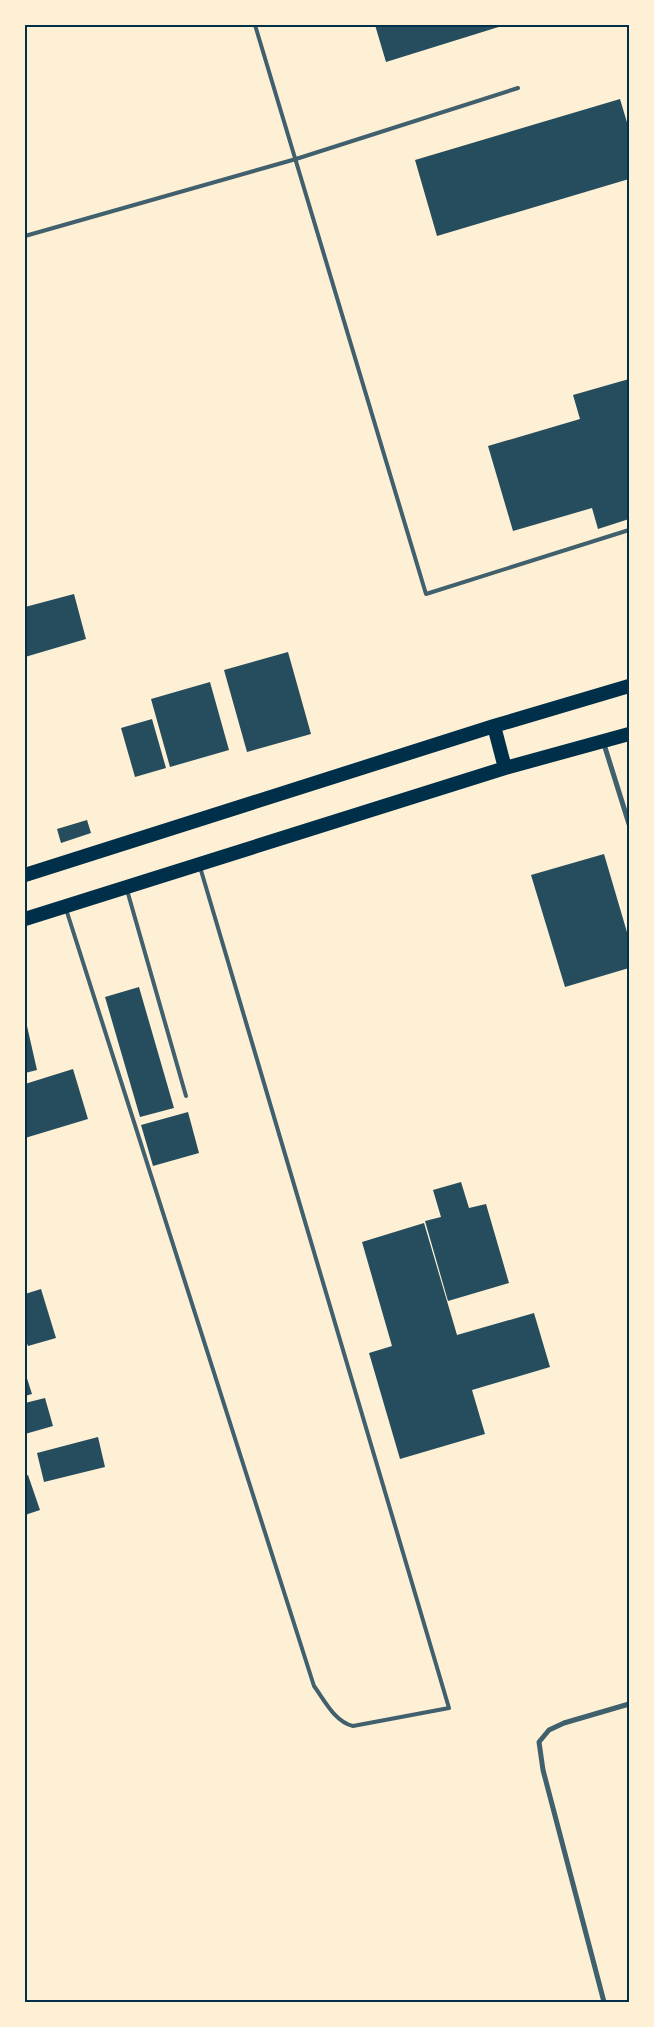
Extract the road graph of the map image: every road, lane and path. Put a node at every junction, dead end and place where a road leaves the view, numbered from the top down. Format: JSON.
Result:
{"nodes":[{"id":1,"x":255,"y":25,"type":"edge"},
{"id":2,"x":518,"y":88,"type":"dead end"},
{"id":3,"x":296,"y":159,"type":"junction"},
{"id":4,"x":25,"y":236,"type":"edge"},
{"id":5,"x":629,"y":530,"type":"edge"},
{"id":6,"x":629,"y":686,"type":"edge"},
{"id":7,"x":494,"y":726,"type":"junction"},
{"id":8,"x":629,"y":734,"type":"edge"},
{"id":9,"x":603,"y":741,"type":"junction"},
{"id":10,"x":505,"y":768,"type":"junction"},
{"id":11,"x":629,"y":824,"type":"edge"},
{"id":12,"x":200,"y":865,"type":"junction"},
{"id":13,"x":25,"y":875,"type":"edge"},
{"id":14,"x":126,"y":888,"type":"junction"},
{"id":15,"x":66,"y":907,"type":"junction"},
{"id":16,"x":25,"y":919,"type":"edge"},
{"id":17,"x":186,"y":1096,"type":"dead end"},
{"id":18,"x":629,"y":1704,"type":"edge"},
{"id":19,"x":604,"y":2002,"type":"edge"}],
"edges":[{"from":1,"to":3,"type":"lane"},
{"from":2,"to":3,"type":"lane"},
{"from":3,"to":4,"type":"lane"},
{"from":3,"to":5,"type":"lane"},
{"from":6,"to":7,"type":"highway"},
{"from":7,"to":10,"type":"highway"},
{"from":7,"to":13,"type":"highway"},
{"from":8,"to":9,"type":"highway"},
{"from":9,"to":10,"type":"highway"},
{"from":9,"to":11,"type":"street"},
{"from":10,"to":12,"type":"highway"},
{"from":12,"to":14,"type":"highway"},
{"from":12,"to":15,"type":"lane"},
{"from":14,"to":15,"type":"highway"},
{"from":14,"to":17,"type":"lane"},
{"from":15,"to":16,"type":"highway"},
{"from":18,"to":19,"type":"street"}]}
